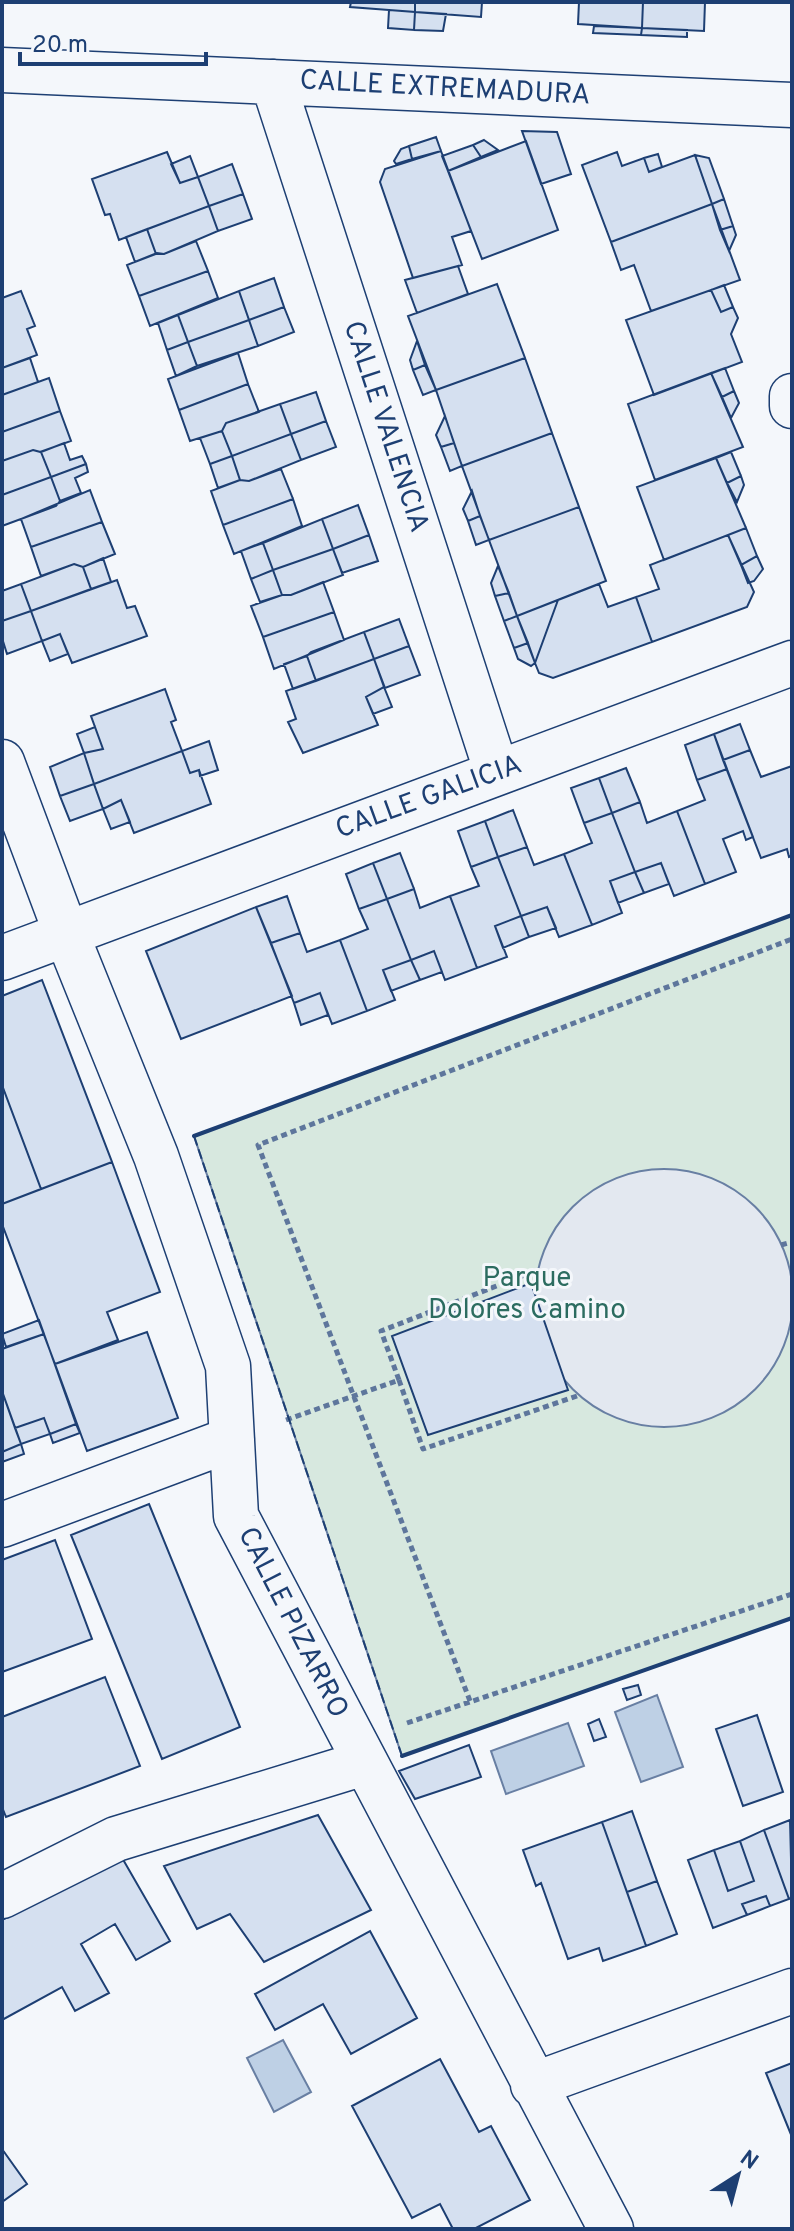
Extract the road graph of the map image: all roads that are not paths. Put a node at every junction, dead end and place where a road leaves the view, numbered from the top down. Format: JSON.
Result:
{"nodes":[{"id":1,"x":2,"y":70,"type":"edge"},
{"id":2,"x":273,"y":82,"type":"junction"},
{"id":3,"x":792,"y":105,"type":"edge"},
{"id":4,"x":792,"y":396,"type":"edge"},
{"id":5,"x":792,"y":406,"type":"edge"},
{"id":6,"x":792,"y":663,"type":"edge"},
{"id":7,"x":2,"y":762,"type":"edge"},
{"id":8,"x":497,"y":773,"type":"junction"},
{"id":9,"x":66,"y":933,"type":"junction"},
{"id":10,"x":2,"y":958,"type":"edge"},
{"id":11,"x":232,"y":1439,"type":"junction"},
{"id":12,"x":2,"y":1525,"type":"edge"},
{"id":13,"x":359,"y":1752,"type":"junction"},
{"id":14,"x":2,"y":1896,"type":"edge"},
{"id":15,"x":792,"y":1991,"type":"edge"},
{"id":16,"x":533,"y":2085,"type":"junction"},
{"id":17,"x":611,"y":2229,"type":"edge"}],
"edges":[{"from":1,"to":2,"type":"street","name":"CALLE EXTREMADURA"},
{"from":2,"to":3,"type":"street","name":"CALLE EXTREMADURA"},
{"from":2,"to":8,"type":"street","name":"CALLE VALENCIA"},
{"from":4,"to":5,"type":"street"},
{"from":6,"to":8,"type":"street","name":"CALLE GALICIA"},
{"from":7,"to":9,"type":"street","name":"CALLE PIZARRO"},
{"from":8,"to":9,"type":"street","name":"CALLE GALICIA"},
{"from":9,"to":10,"type":"street","name":"CALLE GALICIA"},
{"from":9,"to":11,"type":"street","name":"CALLE PIZARRO"},
{"from":11,"to":12,"type":"street"},
{"from":11,"to":13,"type":"street","name":"CALLE PIZARRO"},
{"from":13,"to":14,"type":"street"},
{"from":13,"to":16,"type":"street","name":"CALLE PIZARRO"},
{"from":15,"to":16,"type":"street"},
{"from":16,"to":17,"type":"street","name":"CALLE PIZARRO"}]}
